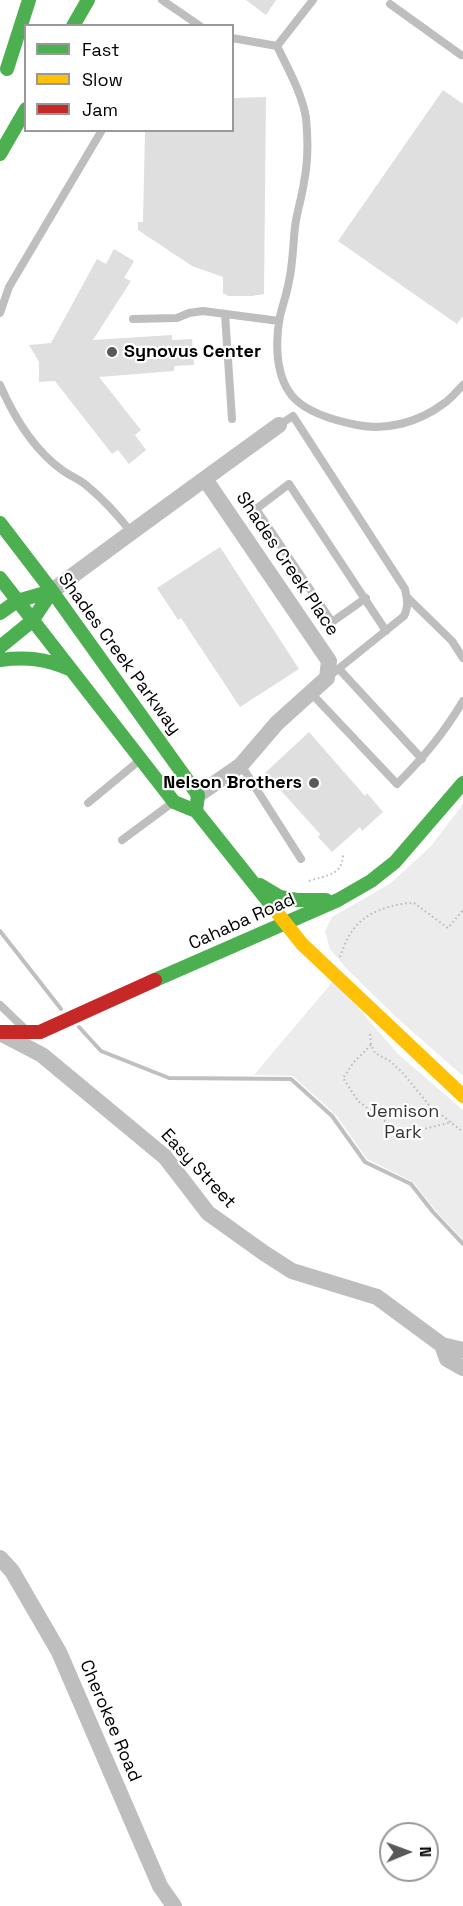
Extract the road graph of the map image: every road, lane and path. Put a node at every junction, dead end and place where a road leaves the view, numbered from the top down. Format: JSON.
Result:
{"nodes":[{"id":1,"x":29,"y":0,"type":"edge"},
{"id":2,"x":88,"y":0,"type":"edge"},
{"id":3,"x":162,"y":0,"type":"edge"},
{"id":4,"x":312,"y":0,"type":"edge"},
{"id":5,"x":390,"y":4,"type":"dead end"},
{"id":6,"x":74,"y":24,"type":"edge"},
{"id":7,"x":197,"y":24,"type":"edge"},
{"id":8,"x":234,"y":38,"type":"edge"},
{"id":9,"x":24,"y":41,"type":"edge"},
{"id":10,"x":277,"y":46,"type":"junction"},
{"id":11,"x":461,"y":55,"type":"dead end"},
{"id":12,"x":7,"y":69,"type":"junction"},
{"id":13,"x":0,"y":81,"type":"edge"},
{"id":14,"x":24,"y":112,"type":"edge"},
{"id":15,"x":101,"y":132,"type":"edge"},
{"id":16,"x":0,"y":154,"type":"edge"},
{"id":17,"x":0,"y":313,"type":"edge"},
{"id":18,"x":225,"y":314,"type":"junction"},
{"id":19,"x":133,"y":319,"type":"dead end"},
{"id":20,"x":279,"y":321,"type":"junction"},
{"id":21,"x":0,"y":385,"type":"edge"},
{"id":22,"x":463,"y":385,"type":"edge"},
{"id":23,"x":304,"y":406,"type":"junction"},
{"id":24,"x":232,"y":419,"type":"dead end"},
{"id":25,"x":286,"y":421,"type":"junction"},
{"id":26,"x":205,"y":479,"type":"junction"},
{"id":27,"x":0,"y":523,"type":"edge"},
{"id":28,"x":131,"y":532,"type":"junction"},
{"id":29,"x":0,"y":578,"type":"edge"},
{"id":30,"x":52,"y":591,"type":"junction"},
{"id":31,"x":407,"y":597,"type":"junction"},
{"id":32,"x":366,"y":598,"type":"junction"},
{"id":33,"x":17,"y":601,"type":"junction"},
{"id":34,"x":0,"y":613,"type":"edge"},
{"id":35,"x":32,"y":621,"type":"junction"},
{"id":36,"x":386,"y":631,"type":"junction"},
{"id":37,"x":0,"y":647,"type":"edge"},
{"id":38,"x":463,"y":658,"type":"edge"},
{"id":39,"x":0,"y":660,"type":"edge"},
{"id":40,"x":69,"y":669,"type":"junction"},
{"id":41,"x":333,"y":674,"type":"junction"},
{"id":42,"x":311,"y":693,"type":"junction"},
{"id":43,"x":463,"y":701,"type":"edge"},
{"id":44,"x":422,"y":759,"type":"junction"},
{"id":45,"x":141,"y":760,"type":"junction"},
{"id":46,"x":241,"y":765,"type":"junction"},
{"id":47,"x":463,"y":783,"type":"edge"},
{"id":48,"x":174,"y":802,"type":"junction"},
{"id":49,"x":88,"y":803,"type":"dead end"},
{"id":50,"x":197,"y":803,"type":"junction"},
{"id":51,"x":122,"y":840,"type":"dead end"},
{"id":52,"x":343,"y":855,"type":"dead end"},
{"id":53,"x":301,"y":859,"type":"dead end"},
{"id":54,"x":251,"y":880,"type":"junction"},
{"id":55,"x":308,"y":882,"type":"dead end"},
{"id":56,"x":338,"y":900,"type":"junction"},
{"id":57,"x":463,"y":910,"type":"edge"},
{"id":58,"x":286,"y":922,"type":"junction"},
{"id":59,"x":337,"y":964,"type":"dead end"},
{"id":60,"x":0,"y":1005,"type":"edge"},
{"id":61,"x":374,"y":1020,"type":"junction"},
{"id":62,"x":0,"y":1032,"type":"edge"},
{"id":63,"x":28,"y":1032,"type":"junction"},
{"id":64,"x":371,"y":1044,"type":"junction"},
{"id":65,"x":463,"y":1096,"type":"edge"},
{"id":66,"x":452,"y":1122,"type":"junction"},
{"id":67,"x":463,"y":1132,"type":"edge"},
{"id":68,"x":442,"y":1345,"type":"junction"},
{"id":69,"x":463,"y":1350,"type":"edge"},
{"id":70,"x":463,"y":1368,"type":"edge"},
{"id":71,"x":0,"y":1558,"type":"edge"},
{"id":72,"x":174,"y":1906,"type":"edge"}],
"edges":[{"from":1,"to":12,"type":"main road"},
{"from":2,"to":6,"type":"main road"},
{"from":3,"to":7,"type":"lane"},
{"from":4,"to":10,"type":"lane"},
{"from":5,"to":11,"type":"lane"},
{"from":8,"to":10,"type":"lane"},
{"from":9,"to":12,"type":"main road"},
{"from":10,"to":20,"type":"lane"},
{"from":12,"to":13,"type":"main road"},
{"from":14,"to":16,"type":"main road"},
{"from":15,"to":17,"type":"lane"},
{"from":18,"to":19,"type":"lane"},
{"from":18,"to":20,"type":"lane"},
{"from":18,"to":24,"type":"lane"},
{"from":20,"to":23,"type":"lane"},
{"from":21,"to":28,"type":"lane"},
{"from":22,"to":23,"type":"lane"},
{"from":23,"to":25,"type":"lane"},
{"from":25,"to":26,"type":"street"},
{"from":25,"to":31,"type":"lane"},
{"from":26,"to":28,"type":"street"},
{"from":26,"to":41,"type":"street","name":"Shades Creek Place"},
{"from":27,"to":30,"type":"main road","name":"Shades Creek Parkway"},
{"from":28,"to":30,"type":"street"},
{"from":29,"to":33,"type":"main road","name":"Shades Creek Parkway"},
{"from":30,"to":33,"type":"main road"},
{"from":30,"to":35,"type":"main road"},
{"from":30,"to":50,"type":"main road","name":"Shades Creek Parkway"},
{"from":31,"to":36,"type":"lane"},
{"from":31,"to":38,"type":"lane"},
{"from":32,"to":32,"type":"lane"},
{"from":32,"to":36,"type":"lane"},
{"from":33,"to":34,"type":"main road"},
{"from":33,"to":35,"type":"main road","name":"Shades Creek Parkway"},
{"from":35,"to":37,"type":"main road"},
{"from":35,"to":40,"type":"main road","name":"Shades Creek Parkway"},
{"from":36,"to":41,"type":"lane"},
{"from":39,"to":40,"type":"main road"},
{"from":40,"to":45,"type":"main road","name":"Shades Creek Parkway"},
{"from":41,"to":42,"type":"street"},
{"from":41,"to":44,"type":"lane"},
{"from":42,"to":44,"type":"lane"},
{"from":42,"to":46,"type":"street"},
{"from":43,"to":44,"type":"lane"},
{"from":45,"to":48,"type":"main road","name":"Shades Creek Parkway"},
{"from":45,"to":49,"type":"lane"},
{"from":46,"to":50,"type":"street"},
{"from":46,"to":53,"type":"lane"},
{"from":47,"to":56,"type":"main road","name":"Cahaba Road"},
{"from":48,"to":50,"type":"main road","name":"Shades Creek Parkway"},
{"from":48,"to":51,"type":"lane"},
{"from":50,"to":54,"type":"main road","name":"Shades Creek Parkway"},
{"from":52,"to":55,"type":"path"},
{"from":54,"to":56,"type":"main road"},
{"from":54,"to":58,"type":"main road","name":"Shades Creek Parkway"},
{"from":56,"to":58,"type":"main road","name":"Cahaba Road"},
{"from":57,"to":59,"type":"path"},
{"from":58,"to":61,"type":"main road","name":"Shades Creek Parkway"},
{"from":58,"to":63,"type":"main road","name":"Cahaba Road"},
{"from":60,"to":63,"type":"lane"},
{"from":61,"to":64,"type":"path"},
{"from":61,"to":65,"type":"main road","name":"Shades Creek Parkway"},
{"from":62,"to":63,"type":"main road","name":"Cahaba Road"},
{"from":62,"to":68,"type":"street","name":"Easy Street"},
{"from":64,"to":66,"type":"path"},
{"from":64,"to":66,"type":"path"},
{"from":66,"to":67,"type":"path"},
{"from":68,"to":69,"type":"street","name":"Easy Street"},
{"from":68,"to":70,"type":"street","name":"Easy Street"},
{"from":71,"to":72,"type":"street","name":"Cherokee Road"}]}
